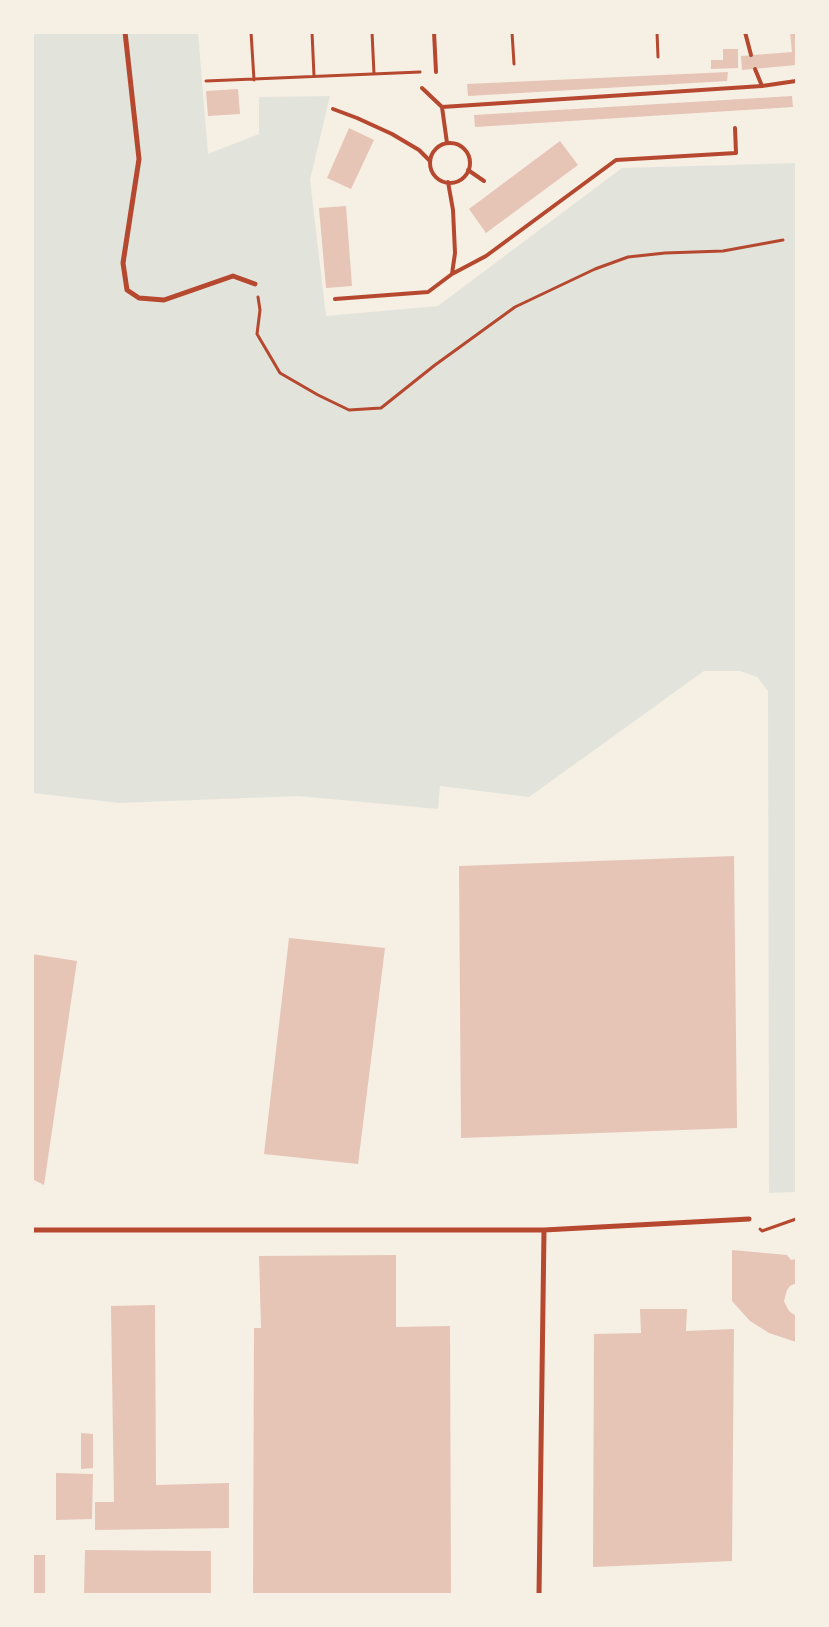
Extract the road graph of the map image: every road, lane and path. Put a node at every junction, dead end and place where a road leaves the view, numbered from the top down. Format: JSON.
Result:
{"nodes":[{"id":1,"x":125,"y":32,"type":"edge"},
{"id":2,"x":251,"y":32,"type":"edge"},
{"id":3,"x":312,"y":32,"type":"edge"},
{"id":4,"x":372,"y":32,"type":"edge"},
{"id":5,"x":434,"y":32,"type":"edge"},
{"id":6,"x":512,"y":32,"type":"edge"},
{"id":7,"x":657,"y":32,"type":"edge"},
{"id":8,"x":745,"y":32,"type":"edge"},
{"id":9,"x":751,"y":55,"type":"dead end"},
{"id":10,"x":658,"y":57,"type":"dead end"},
{"id":11,"x":514,"y":64,"type":"dead end"},
{"id":12,"x":755,"y":68,"type":"dead end"},
{"id":13,"x":436,"y":72,"type":"joint"},
{"id":14,"x":374,"y":74,"type":"junction"},
{"id":15,"x":314,"y":76,"type":"junction"},
{"id":16,"x":254,"y":80,"type":"junction"},
{"id":17,"x":206,"y":81,"type":"dead end"},
{"id":18,"x":796,"y":81,"type":"edge"},
{"id":19,"x":762,"y":86,"type":"junction"},
{"id":20,"x":422,"y":88,"type":"dead end"},
{"id":21,"x":442,"y":107,"type":"junction"},
{"id":22,"x":333,"y":109,"type":"dead end"},
{"id":23,"x":735,"y":128,"type":"dead end"},
{"id":24,"x":446,"y":143,"type":"junction"},
{"id":25,"x":430,"y":161,"type":"junction"},
{"id":26,"x":468,"y":170,"type":"junction"},
{"id":27,"x":484,"y":181,"type":"dead end"},
{"id":28,"x":448,"y":182,"type":"junction"},
{"id":29,"x":783,"y":240,"type":"dead end"},
{"id":30,"x":452,"y":274,"type":"junction"},
{"id":31,"x":256,"y":284,"type":"joint"},
{"id":32,"x":335,"y":299,"type":"dead end"},
{"id":33,"x":749,"y":1219,"type":"dead end"},
{"id":34,"x":796,"y":1219,"type":"edge"},
{"id":35,"x":32,"y":1230,"type":"edge"},
{"id":36,"x":544,"y":1230,"type":"junction"},
{"id":37,"x":762,"y":1231,"type":"dead end"},
{"id":38,"x":539,"y":1594,"type":"edge"}],
"edges":[{"from":1,"to":31,"type":"street"},
{"from":2,"to":16,"type":"path"},
{"from":3,"to":15,"type":"path"},
{"from":4,"to":14,"type":"path"},
{"from":5,"to":13,"type":"lane"},
{"from":6,"to":11,"type":"path"},
{"from":7,"to":10,"type":"path"},
{"from":8,"to":9,"type":"lane"},
{"from":12,"to":19,"type":"lane"},
{"from":13,"to":14,"type":"path"},
{"from":14,"to":15,"type":"path"},
{"from":15,"to":16,"type":"path"},
{"from":16,"to":17,"type":"path"},
{"from":18,"to":19,"type":"lane"},
{"from":19,"to":21,"type":"lane"},
{"from":20,"to":21,"type":"lane"},
{"from":21,"to":24,"type":"lane"},
{"from":22,"to":25,"type":"lane"},
{"from":23,"to":30,"type":"lane"},
{"from":24,"to":25,"type":"lane"},
{"from":24,"to":26,"type":"lane"},
{"from":25,"to":28,"type":"lane"},
{"from":26,"to":27,"type":"lane"},
{"from":26,"to":28,"type":"lane"},
{"from":28,"to":30,"type":"lane"},
{"from":29,"to":31,"type":"path"},
{"from":30,"to":32,"type":"lane"},
{"from":33,"to":36,"type":"street"},
{"from":34,"to":37,"type":"path"},
{"from":35,"to":36,"type":"street"},
{"from":36,"to":38,"type":"street"}]}
